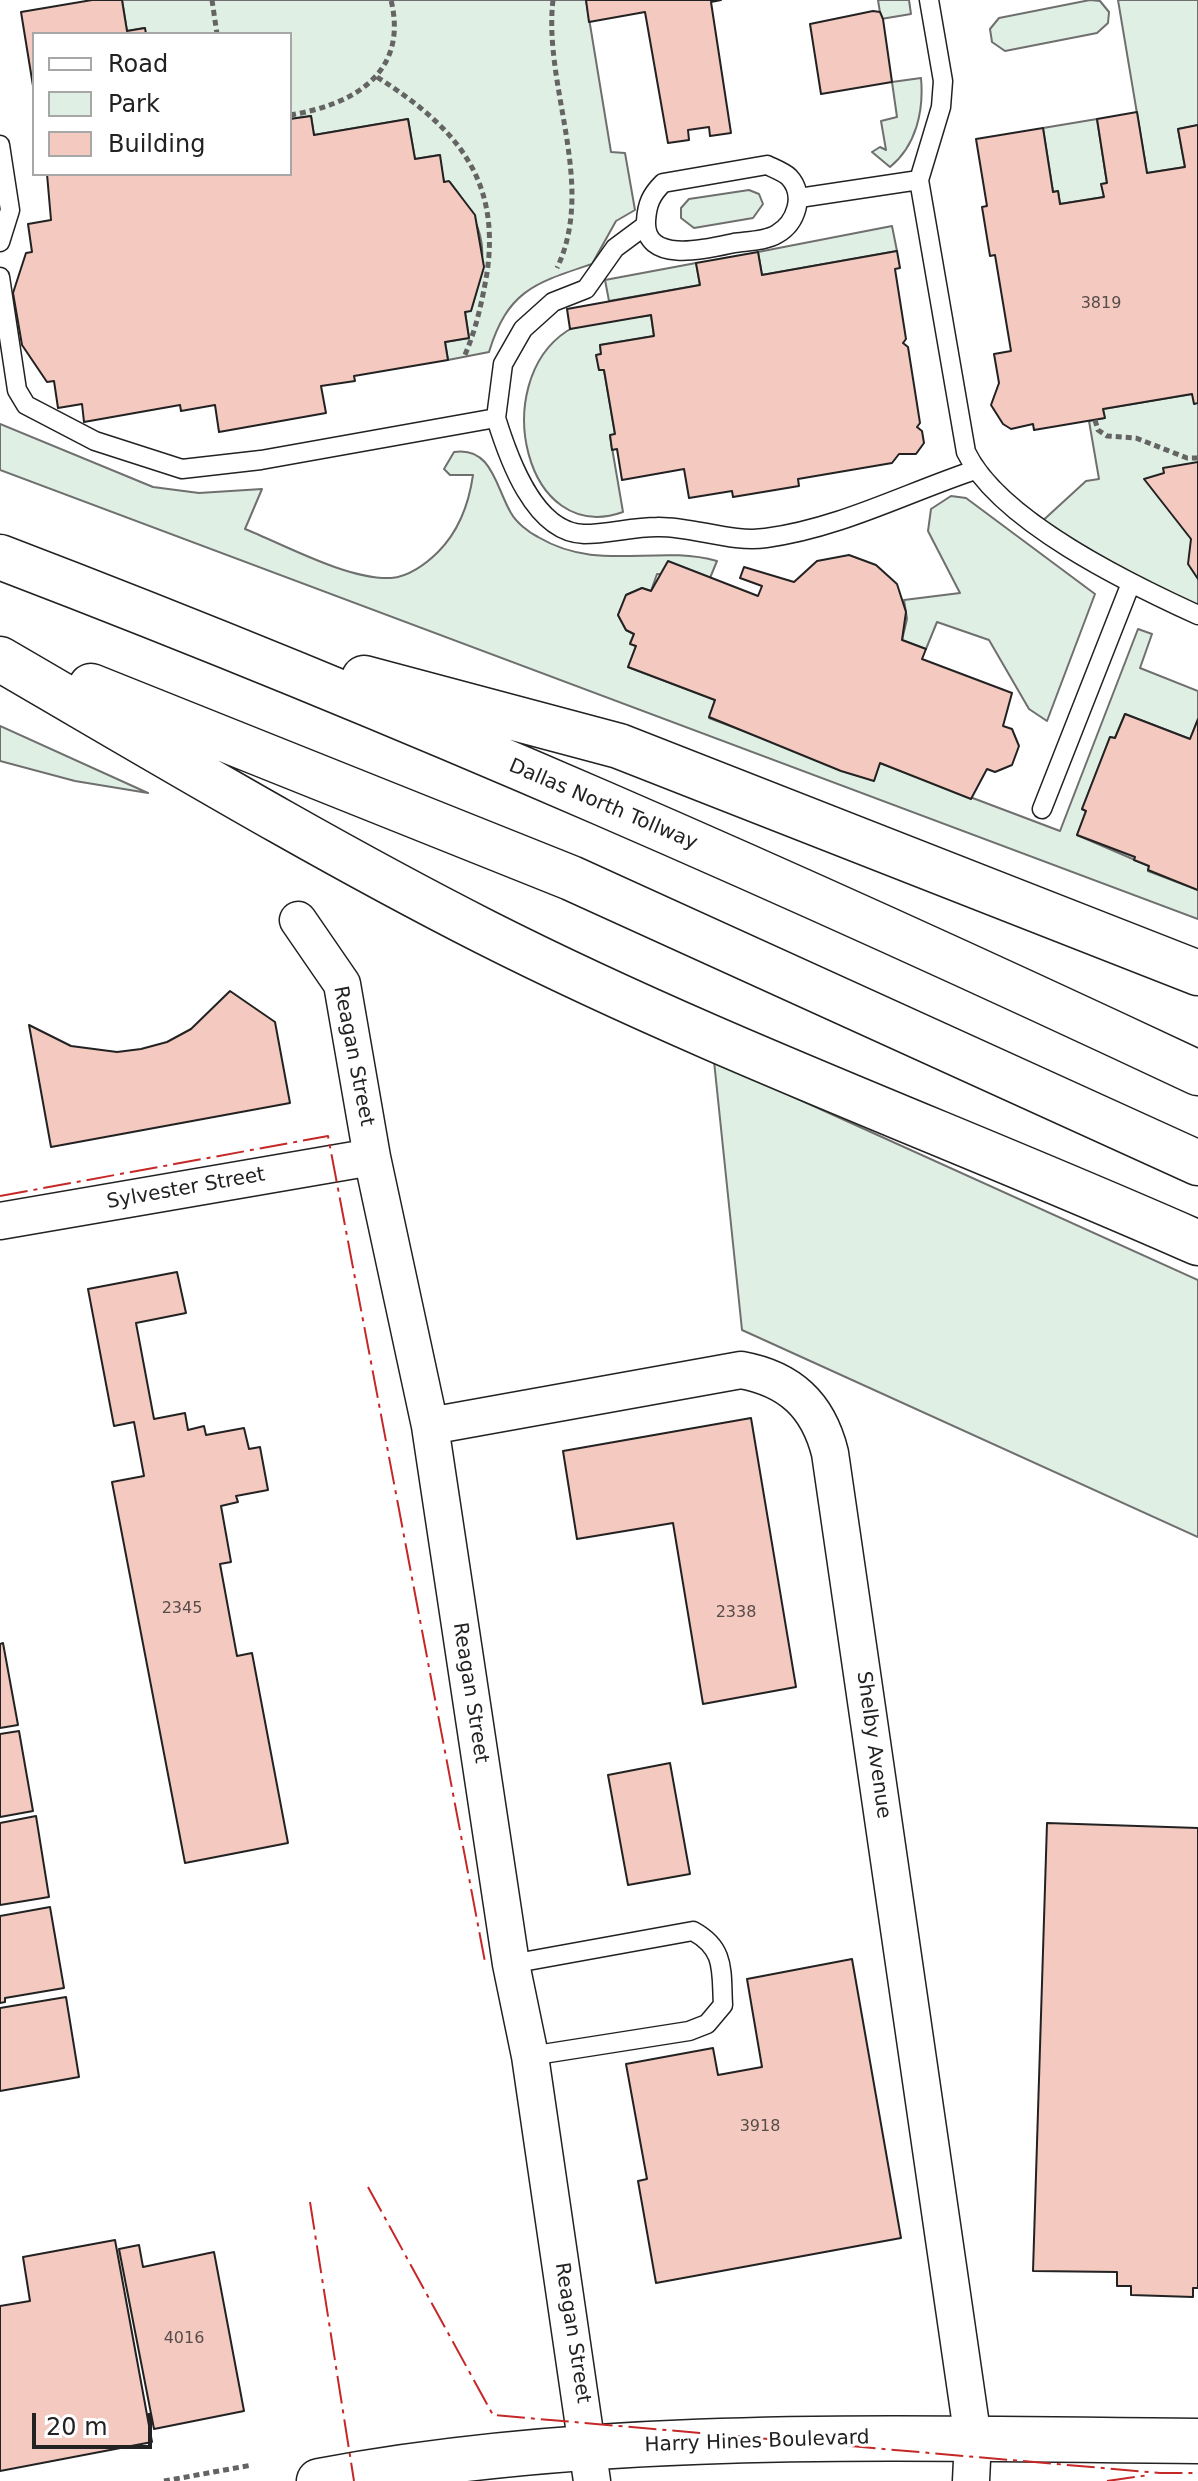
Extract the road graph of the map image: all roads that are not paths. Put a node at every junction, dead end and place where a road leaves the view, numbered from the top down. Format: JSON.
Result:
{"nodes":[{"id":1,"x":929,"y":0,"type":"edge"},
{"id":2,"x":0,"y":145,"type":"edge"},
{"id":3,"x":919,"y":180,"type":"junction"},
{"id":4,"x":799,"y":198,"type":"junction"},
{"id":5,"x":646,"y":225,"type":"junction"},
{"id":6,"x":0,"y":242,"type":"edge"},
{"id":7,"x":0,"y":277,"type":"edge"},
{"id":8,"x":6,"y":359,"type":"edge"},
{"id":9,"x":496,"y":418,"type":"junction"},
{"id":10,"x":975,"y":470,"type":"junction"},
{"id":11,"x":0,"y":557,"type":"edge"},
{"id":12,"x":1131,"y":583,"type":"junction"},
{"id":13,"x":1198,"y":615,"type":"edge"},
{"id":14,"x":211,"y":637,"type":"junction"},
{"id":15,"x":0,"y":649,"type":"edge"},
{"id":16,"x":0,"y":659,"type":"edge"},
{"id":17,"x":1042,"y":809,"type":"dead end"},
{"id":18,"x":298,"y":920,"type":"dead end"},
{"id":19,"x":1198,"y":973,"type":"edge"},
{"id":20,"x":1198,"y":1073,"type":"edge"},
{"id":21,"x":372,"y":1157,"type":"junction"},
{"id":22,"x":1198,"y":1163,"type":"edge"},
{"id":23,"x":0,"y":1221,"type":"edge"},
{"id":24,"x":1198,"y":1243,"type":"edge"},
{"id":25,"x":430,"y":1426,"type":"junction"},
{"id":26,"x":511,"y":1964,"type":"junction"},
{"id":27,"x":530,"y":2056,"type":"junction"},
{"id":28,"x":1198,"y":2441,"type":"edge"},
{"id":29,"x":972,"y":2460,"type":"edge"},
{"id":30,"x":590,"y":2464,"type":"edge"},
{"id":31,"x":319,"y":2481,"type":"edge"}],
"edges":[{"from":1,"to":3,"type":"lane"},
{"from":2,"to":6,"type":"lane"},
{"from":3,"to":4,"type":"lane"},
{"from":3,"to":10,"type":"lane"},
{"from":4,"to":5,"type":"lane"},
{"from":4,"to":5,"type":"lane"},
{"from":5,"to":9,"type":"lane"},
{"from":7,"to":8,"type":"lane"},
{"from":8,"to":9,"type":"lane"},
{"from":9,"to":10,"type":"lane"},
{"from":10,"to":12,"type":"lane"},
{"from":11,"to":14,"type":"main road","name":"Dallas North Tollway"},
{"from":12,"to":13,"type":"lane"},
{"from":12,"to":17,"type":"lane"},
{"from":14,"to":19,"type":"main road"},
{"from":14,"to":20,"type":"main road","name":"Dallas North Tollway"},
{"from":15,"to":22,"type":"main road"},
{"from":16,"to":24,"type":"main road"},
{"from":18,"to":21,"type":"street","name":"Reagan Street"},
{"from":21,"to":23,"type":"street","name":"Sylvester Street"},
{"from":21,"to":25,"type":"street","name":"Reagan Street"},
{"from":25,"to":26,"type":"street","name":"Reagan Street"},
{"from":25,"to":29,"type":"street","name":"Shelby Avenue"},
{"from":26,"to":27,"type":"street","name":"Reagan Street"},
{"from":26,"to":27,"type":"lane"},
{"from":27,"to":30,"type":"street","name":"Reagan Street"},
{"from":28,"to":29,"type":"main road","name":"Harry Hines Boulevard"},
{"from":29,"to":30,"type":"main road","name":"Harry Hines Boulevard"},
{"from":30,"to":31,"type":"main road","name":"Harry Hines Boulevard"}]}
